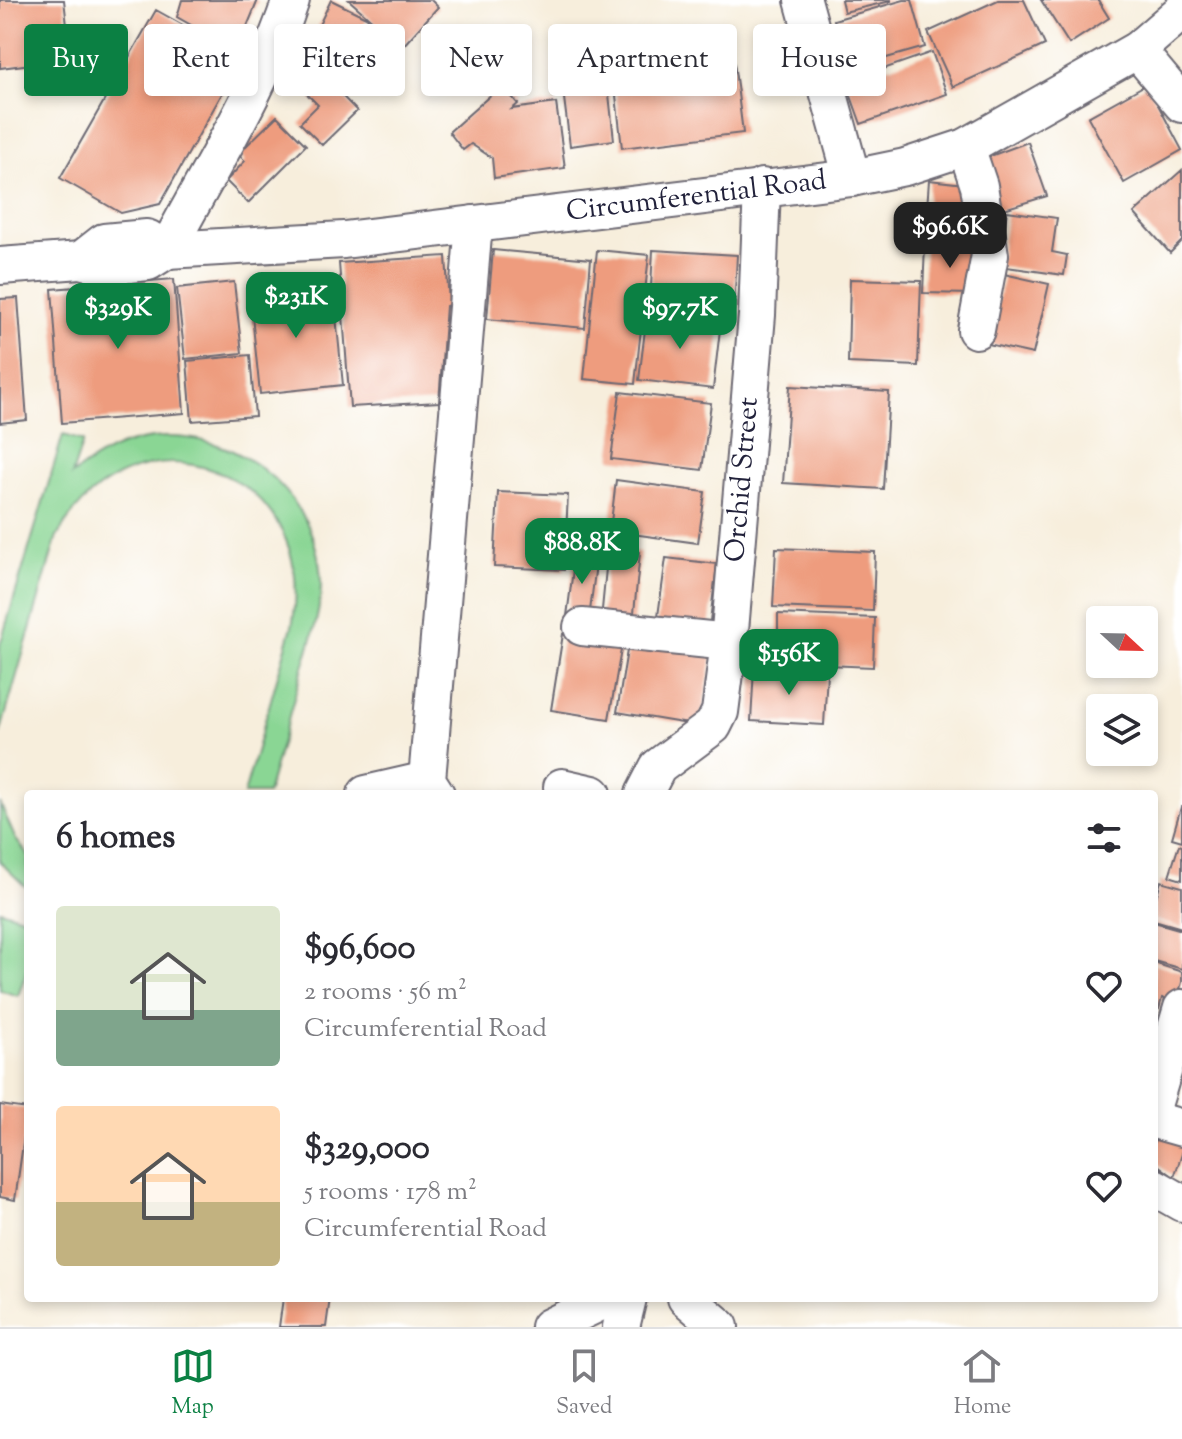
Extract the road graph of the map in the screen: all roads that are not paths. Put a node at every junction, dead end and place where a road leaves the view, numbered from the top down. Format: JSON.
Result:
{"nodes":[{"id":1,"x":291,"y":0,"type":"edge"},
{"id":2,"x":803,"y":0,"type":"edge"},
{"id":3,"x":1182,"y":11,"type":"edge"},
{"id":4,"x":1137,"y":50,"type":"junction"},
{"id":5,"x":1182,"y":104,"type":"edge"},
{"id":6,"x":966,"y":147,"type":"junction"},
{"id":7,"x":852,"y":178,"type":"junction"},
{"id":8,"x":762,"y":187,"type":"junction"},
{"id":9,"x":474,"y":224,"type":"junction"},
{"id":10,"x":167,"y":250,"type":"junction"},
{"id":11,"x":0,"y":266,"type":"edge"},
{"id":12,"x":976,"y":330,"type":"dead end"},
{"id":13,"x":582,"y":627,"type":"dead end"},
{"id":14,"x":729,"y":642,"type":"junction"},
{"id":15,"x":432,"y":787,"type":"edge"},
{"id":16,"x":404,"y":790,"type":"edge"},
{"id":17,"x":646,"y":790,"type":"edge"},
{"id":18,"x":1182,"y":1008,"type":"edge"},
{"id":19,"x":1158,"y":1089,"type":"edge"},
{"id":20,"x":1158,"y":1121,"type":"edge"},
{"id":21,"x":1182,"y":1128,"type":"edge"},
{"id":22,"x":1158,"y":1189,"type":"edge"},
{"id":23,"x":1182,"y":1203,"type":"edge"},
{"id":24,"x":601,"y":1302,"type":"edge"},
{"id":25,"x":627,"y":1302,"type":"edge"},
{"id":26,"x":691,"y":1302,"type":"edge"},
{"id":27,"x":549,"y":1327,"type":"edge"},
{"id":28,"x":621,"y":1327,"type":"edge"},
{"id":29,"x":720,"y":1327,"type":"edge"}],
"edges":[{"from":1,"to":10,"type":"street"},
{"from":2,"to":7,"type":"street"},
{"from":3,"to":4,"type":"street","name":"Circumferential Road"},
{"from":4,"to":5,"type":"street"},
{"from":4,"to":6,"type":"street","name":"Circumferential Road"},
{"from":6,"to":7,"type":"street","name":"Circumferential Road"},
{"from":6,"to":12,"type":"street"},
{"from":7,"to":8,"type":"street","name":"Circumferential Road"},
{"from":8,"to":9,"type":"street","name":"Circumferential Road"},
{"from":8,"to":14,"type":"street","name":"Orchid Street"},
{"from":9,"to":10,"type":"street","name":"Circumferential Road"},
{"from":9,"to":15,"type":"street"},
{"from":10,"to":11,"type":"street","name":"Circumferential Road"},
{"from":13,"to":14,"type":"street"},
{"from":14,"to":17,"type":"street","name":"Orchid Street"},
{"from":15,"to":16,"type":"street"},
{"from":18,"to":19,"type":"street"},
{"from":20,"to":21,"type":"street"},
{"from":22,"to":23,"type":"street"},
{"from":24,"to":27,"type":"street"},
{"from":25,"to":28,"type":"street"},
{"from":26,"to":29,"type":"street"}]}
